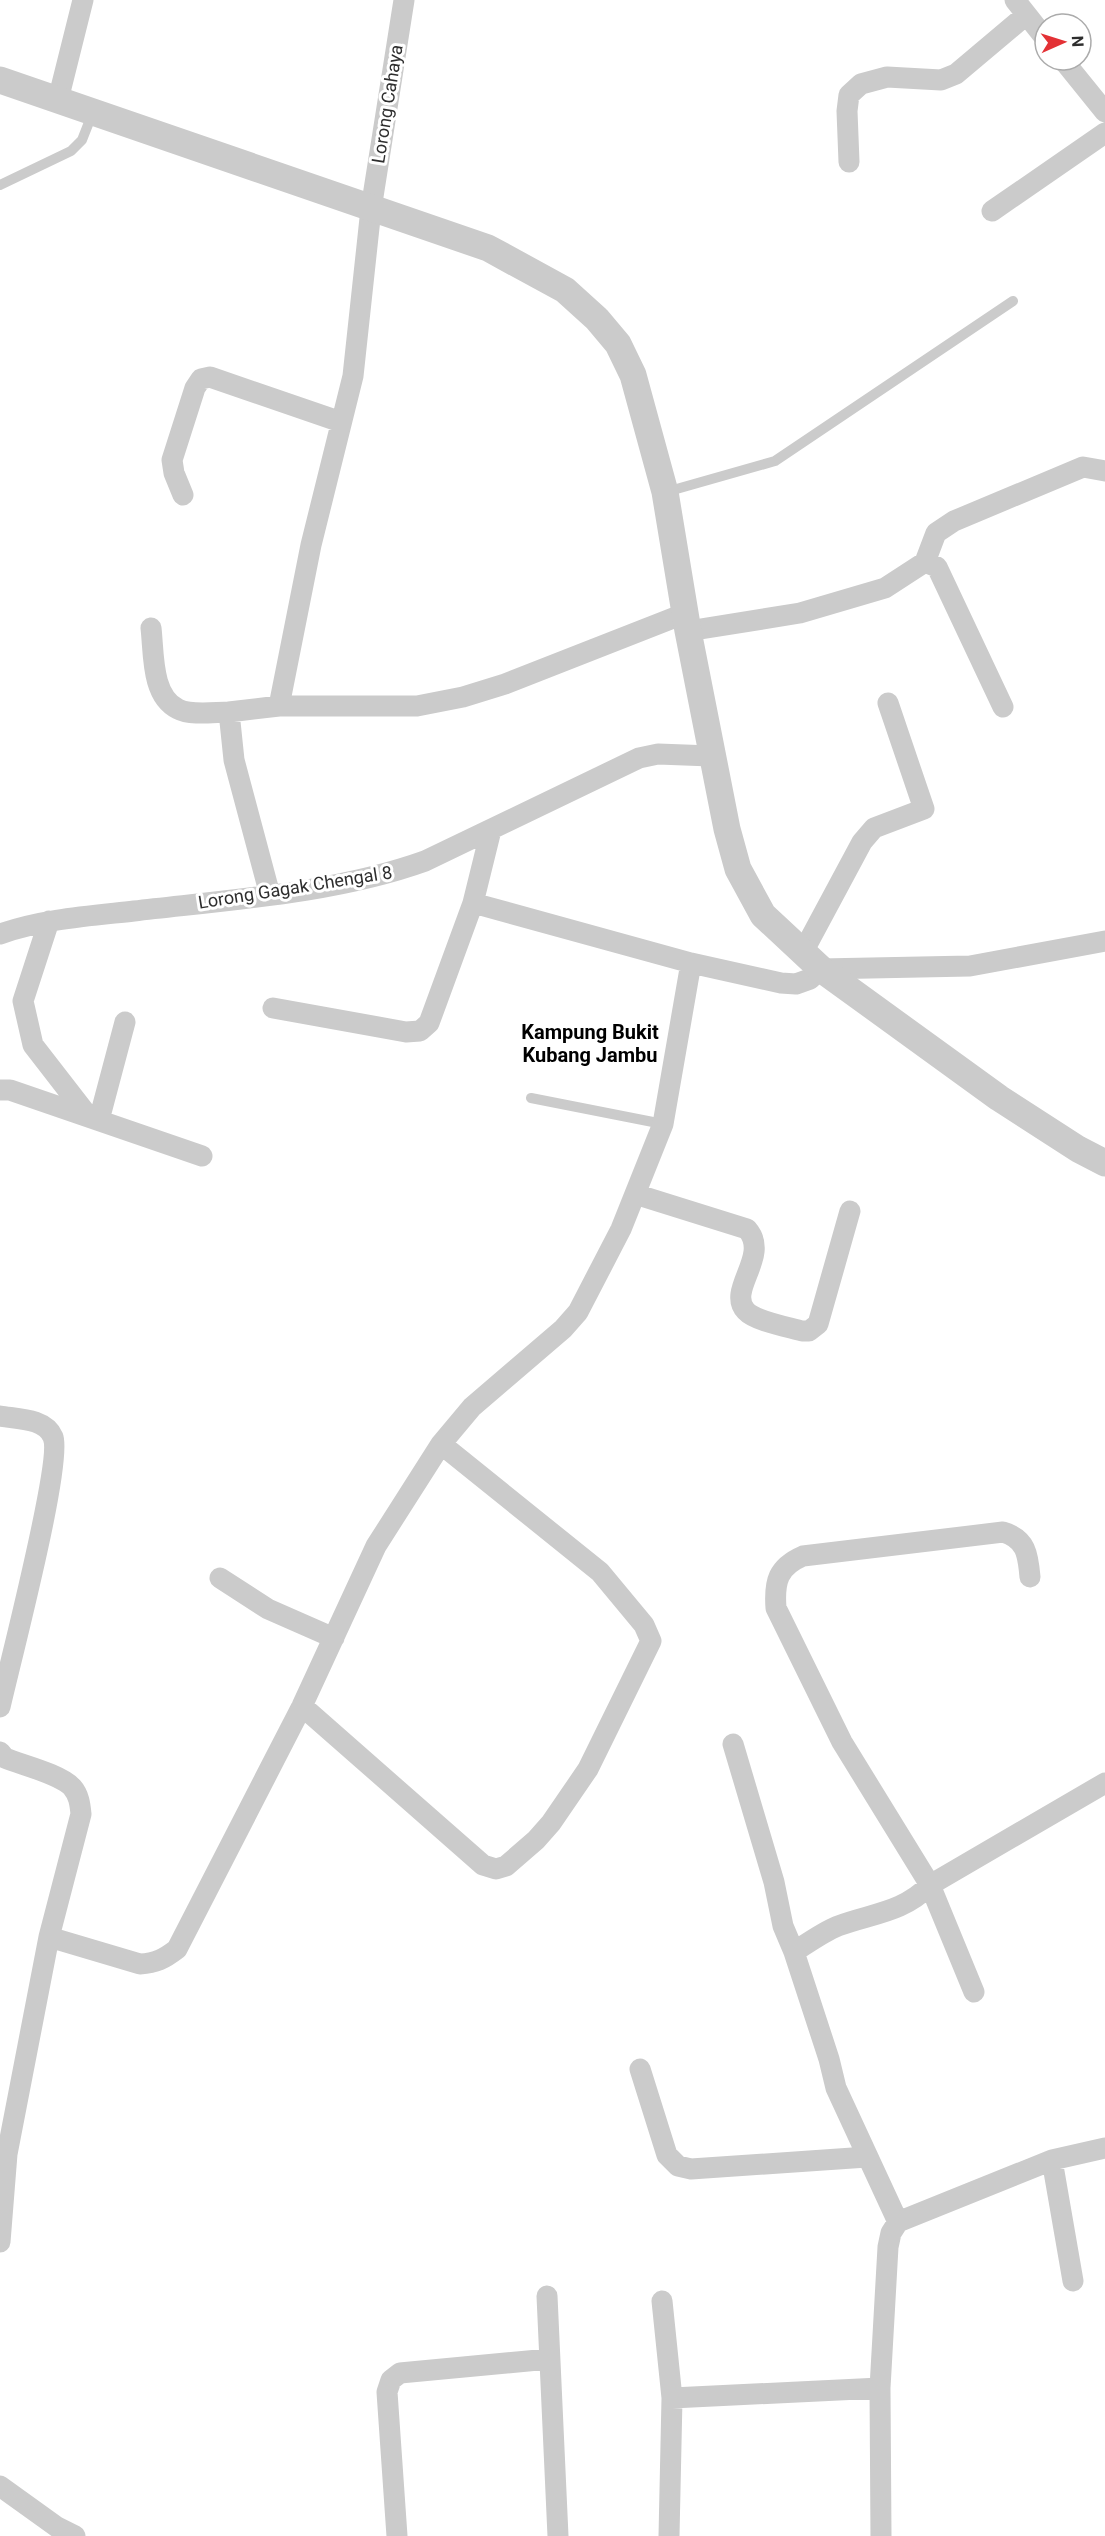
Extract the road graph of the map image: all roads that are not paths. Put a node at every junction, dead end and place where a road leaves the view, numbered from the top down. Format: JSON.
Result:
{"nodes":[{"id":1,"x":83,"y":0,"type":"edge"},
{"id":2,"x":404,"y":0,"type":"edge"},
{"id":3,"x":1020,"y":7,"type":"edge"},
{"id":4,"x":1033,"y":23,"type":"edge"},
{"id":5,"x":1073,"y":72,"type":"edge"},
{"id":6,"x":0,"y":80,"type":"edge"},
{"id":7,"x":58,"y":100,"type":"junction"},
{"id":8,"x":93,"y":112,"type":"junction"},
{"id":9,"x":1105,"y":112,"type":"edge"},
{"id":10,"x":1105,"y":133,"type":"edge"},
{"id":11,"x":849,"y":162,"type":"dead end"},
{"id":12,"x":0,"y":185,"type":"edge"},
{"id":13,"x":371,"y":209,"type":"junction"},
{"id":14,"x":992,"y":210,"type":"dead end"},
{"id":15,"x":1013,"y":301,"type":"dead end"},
{"id":16,"x":342,"y":422,"type":"junction"},
{"id":17,"x":1105,"y":471,"type":"edge"},
{"id":18,"x":665,"y":492,"type":"junction"},
{"id":19,"x":183,"y":495,"type":"dead end"},
{"id":20,"x":925,"y":562,"type":"junction"},
{"id":21,"x":687,"y":622,"type":"junction"},
{"id":22,"x":151,"y":628,"type":"dead end"},
{"id":23,"x":888,"y":703,"type":"dead end"},
{"id":24,"x":279,"y":706,"type":"junction"},
{"id":25,"x":1003,"y":707,"type":"dead end"},
{"id":26,"x":229,"y":712,"type":"junction"},
{"id":27,"x":711,"y":756,"type":"junction"},
{"id":28,"x":491,"y":830,"type":"junction"},
{"id":29,"x":270,"y":895,"type":"junction"},
{"id":30,"x":473,"y":903,"type":"junction"},
{"id":31,"x":49,"y":921,"type":"junction"},
{"id":32,"x":0,"y":934,"type":"edge"},
{"id":33,"x":1105,"y":941,"type":"edge"},
{"id":34,"x":812,"y":961,"type":"junction"},
{"id":35,"x":691,"y":963,"type":"junction"},
{"id":36,"x":273,"y":1008,"type":"dead end"},
{"id":37,"x":124,"y":1022,"type":"dead end"},
{"id":38,"x":0,"y":1090,"type":"edge"},
{"id":39,"x":531,"y":1098,"type":"dead end"},
{"id":40,"x":94,"y":1118,"type":"junction"},
{"id":41,"x":663,"y":1124,"type":"junction"},
{"id":42,"x":202,"y":1156,"type":"dead end"},
{"id":43,"x":1105,"y":1163,"type":"edge"},
{"id":44,"x":635,"y":1194,"type":"junction"},
{"id":45,"x":850,"y":1211,"type":"dead end"},
{"id":46,"x":0,"y":1416,"type":"edge"},
{"id":47,"x":441,"y":1444,"type":"junction"},
{"id":48,"x":1029,"y":1577,"type":"dead end"},
{"id":49,"x":220,"y":1578,"type":"dead end"},
{"id":50,"x":333,"y":1638,"type":"junction"},
{"id":51,"x":302,"y":1706,"type":"junction"},
{"id":52,"x":0,"y":1707,"type":"edge"},
{"id":53,"x":733,"y":1744,"type":"dead end"},
{"id":54,"x":0,"y":1752,"type":"edge"},
{"id":55,"x":1105,"y":1784,"type":"edge"},
{"id":56,"x":930,"y":1885,"type":"junction"},
{"id":57,"x":49,"y":1937,"type":"junction"},
{"id":58,"x":794,"y":1952,"type":"junction"},
{"id":59,"x":974,"y":1992,"type":"dead end"},
{"id":60,"x":640,"y":2068,"type":"dead end"},
{"id":61,"x":1105,"y":2148,"type":"edge"},
{"id":62,"x":867,"y":2157,"type":"junction"},
{"id":63,"x":1052,"y":2160,"type":"junction"},
{"id":64,"x":898,"y":2222,"type":"junction"},
{"id":65,"x":0,"y":2242,"type":"edge"},
{"id":66,"x":1073,"y":2281,"type":"dead end"},
{"id":67,"x":547,"y":2296,"type":"dead end"},
{"id":68,"x":662,"y":2301,"type":"dead end"},
{"id":69,"x":549,"y":2359,"type":"junction"},
{"id":70,"x":880,"y":2388,"type":"junction"},
{"id":71,"x":672,"y":2398,"type":"junction"},
{"id":72,"x":0,"y":2486,"type":"edge"},
{"id":73,"x":75,"y":2536,"type":"edge"},
{"id":74,"x":397,"y":2536,"type":"edge"},
{"id":75,"x":558,"y":2536,"type":"edge"},
{"id":76,"x":669,"y":2536,"type":"edge"},
{"id":77,"x":881,"y":2536,"type":"edge"}],
"edges":[{"from":1,"to":7,"type":"street"},
{"from":2,"to":13,"type":"street","name":"Lorong Cahaya"},
{"from":3,"to":4,"type":"street"},
{"from":3,"to":11,"type":"street"},
{"from":5,"to":9,"type":"street"},
{"from":6,"to":7,"type":"street"},
{"from":7,"to":8,"type":"street"},
{"from":8,"to":12,"type":"lane"},
{"from":8,"to":13,"type":"street"},
{"from":10,"to":14,"type":"street"},
{"from":13,"to":16,"type":"street","name":"Lorong Cahaya"},
{"from":13,"to":18,"type":"street"},
{"from":15,"to":18,"type":"lane"},
{"from":16,"to":19,"type":"street"},
{"from":16,"to":24,"type":"street","name":"Lorong Cahaya"},
{"from":17,"to":20,"type":"street"},
{"from":18,"to":21,"type":"street"},
{"from":20,"to":21,"type":"street"},
{"from":20,"to":25,"type":"street"},
{"from":21,"to":24,"type":"street"},
{"from":21,"to":27,"type":"street"},
{"from":22,"to":26,"type":"street"},
{"from":23,"to":34,"type":"street"},
{"from":24,"to":26,"type":"street"},
{"from":26,"to":29,"type":"street"},
{"from":27,"to":28,"type":"street","name":"Lorong Gagak Chengal 8"},
{"from":27,"to":34,"type":"street"},
{"from":28,"to":29,"type":"street","name":"Lorong Gagak Chengal 8"},
{"from":28,"to":30,"type":"street"},
{"from":29,"to":31,"type":"street","name":"Lorong Gagak Chengal 8"},
{"from":30,"to":35,"type":"street"},
{"from":30,"to":36,"type":"street"},
{"from":31,"to":32,"type":"street","name":"Lorong Gagak Chengal 8"},
{"from":31,"to":40,"type":"street"},
{"from":33,"to":34,"type":"street"},
{"from":34,"to":35,"type":"street"},
{"from":34,"to":43,"type":"street"},
{"from":35,"to":41,"type":"street"},
{"from":37,"to":40,"type":"street"},
{"from":38,"to":40,"type":"street"},
{"from":39,"to":41,"type":"lane"},
{"from":40,"to":42,"type":"street"},
{"from":41,"to":44,"type":"street"},
{"from":44,"to":45,"type":"street"},
{"from":44,"to":47,"type":"street"},
{"from":46,"to":52,"type":"street"},
{"from":47,"to":50,"type":"street"},
{"from":47,"to":51,"type":"street"},
{"from":48,"to":56,"type":"street"},
{"from":49,"to":50,"type":"street"},
{"from":50,"to":51,"type":"street"},
{"from":51,"to":57,"type":"street"},
{"from":53,"to":58,"type":"street"},
{"from":54,"to":57,"type":"street"},
{"from":55,"to":56,"type":"street"},
{"from":56,"to":58,"type":"street"},
{"from":56,"to":59,"type":"street"},
{"from":57,"to":65,"type":"street"},
{"from":58,"to":62,"type":"street"},
{"from":60,"to":62,"type":"street"},
{"from":61,"to":63,"type":"street"},
{"from":62,"to":64,"type":"street"},
{"from":63,"to":64,"type":"street"},
{"from":63,"to":66,"type":"street"},
{"from":64,"to":70,"type":"street"},
{"from":67,"to":69,"type":"street"},
{"from":68,"to":71,"type":"street"},
{"from":69,"to":74,"type":"street"},
{"from":69,"to":75,"type":"street"},
{"from":70,"to":71,"type":"street"},
{"from":70,"to":77,"type":"street"},
{"from":71,"to":76,"type":"street"},
{"from":72,"to":73,"type":"street"}]}
